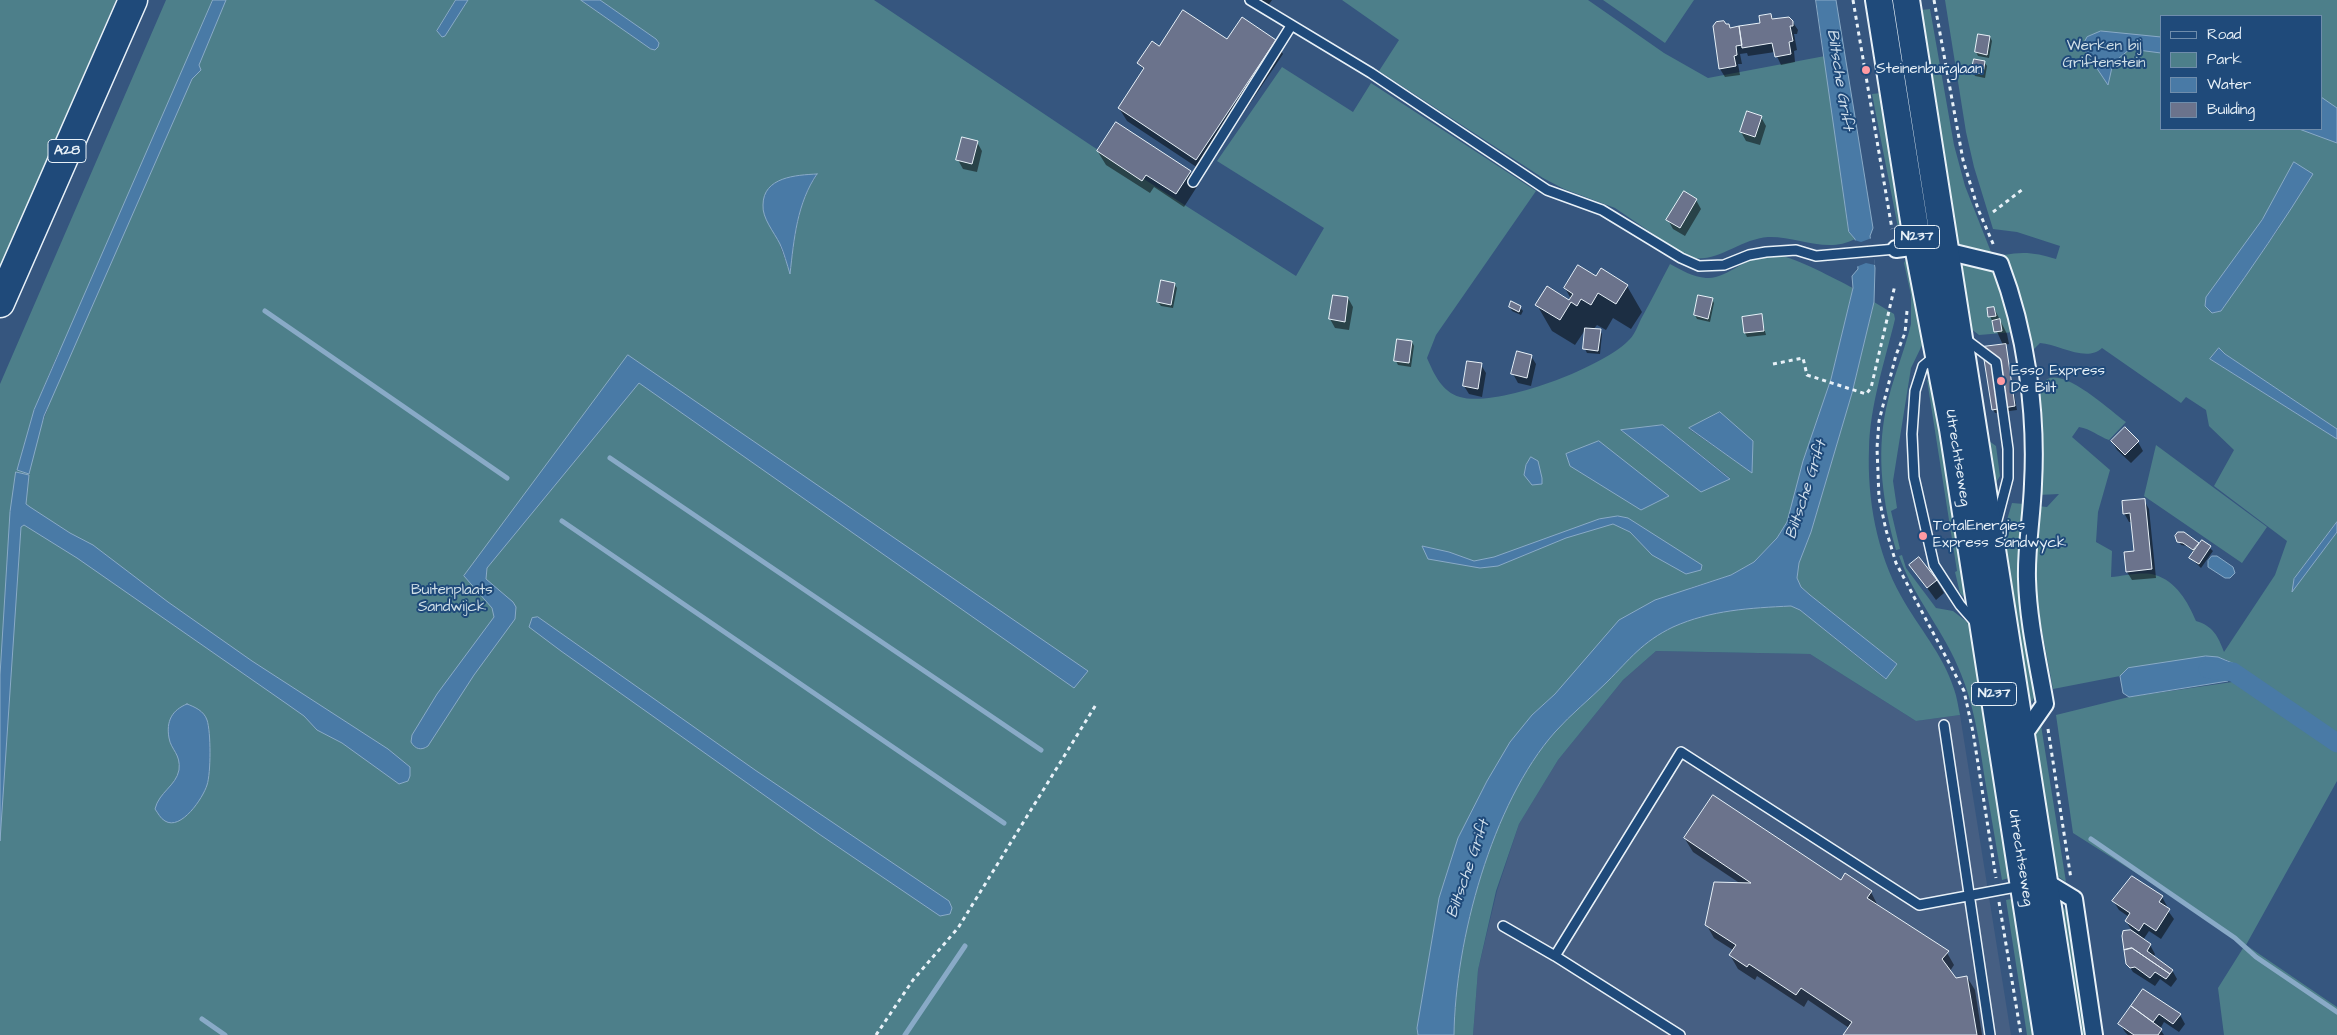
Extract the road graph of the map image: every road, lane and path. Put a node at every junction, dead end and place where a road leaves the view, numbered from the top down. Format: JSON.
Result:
{"nodes":[{"id":1,"x":133,"y":0,"type":"edge"},
{"id":2,"x":1250,"y":0,"type":"edge"},
{"id":3,"x":1879,"y":0,"type":"edge"},
{"id":4,"x":1906,"y":0,"type":"edge"},
{"id":5,"x":1934,"y":0,"type":"edge"},
{"id":6,"x":1291,"y":26,"type":"junction"},
{"id":7,"x":1193,"y":182,"type":"dead end"},
{"id":8,"x":2023,"y":189,"type":"dead end"},
{"id":9,"x":1993,"y":212,"type":"dead end"},
{"id":10,"x":1907,"y":247,"type":"junction"},
{"id":11,"x":1946,"y":251,"type":"junction"},
{"id":12,"x":2000,"y":264,"type":"junction"},
{"id":13,"x":1895,"y":285,"type":"dead end"},
{"id":14,"x":0,"y":302,"type":"edge"},
{"id":15,"x":1940,"y":352,"type":"junction"},
{"id":16,"x":1773,"y":364,"type":"dead end"},
{"id":17,"x":1984,"y":631,"type":"junction"},
{"id":18,"x":1097,"y":703,"type":"dead end"},
{"id":19,"x":2044,"y":704,"type":"junction"},
{"id":20,"x":1944,"y":725,"type":"dead end"},
{"id":21,"x":2022,"y":736,"type":"junction"},
{"id":22,"x":2035,"y":884,"type":"junction"},
{"id":23,"x":1969,"y":896,"type":"junction"},
{"id":24,"x":2074,"y":899,"type":"junction"},
{"id":25,"x":1503,"y":926,"type":"dead end"},
{"id":26,"x":1555,"y":956,"type":"junction"},
{"id":27,"x":876,"y":1035,"type":"edge"},
{"id":28,"x":1680,"y":1035,"type":"edge"},
{"id":29,"x":1990,"y":1035,"type":"edge"},
{"id":30,"x":2047,"y":1035,"type":"edge"},
{"id":31,"x":2068,"y":1035,"type":"edge"},
{"id":32,"x":2094,"y":1035,"type":"edge"}],
"edges":[{"from":1,"to":14,"type":"highway","number":"A28"},
{"from":2,"to":6,"type":"lane"},
{"from":3,"to":10,"type":"main road","name":"Utrechtseweg","number":"N237"},
{"from":4,"to":11,"type":"main road","name":"Utrechtseweg","number":"N237"},
{"from":5,"to":12,"type":"path"},
{"from":6,"to":7,"type":"lane"},
{"from":6,"to":10,"type":"lane"},
{"from":8,"to":9,"type":"path"},
{"from":10,"to":15,"type":"main road","name":"Utrechtseweg","number":"N237"},
{"from":11,"to":12,"type":"street"},
{"from":11,"to":21,"type":"main road","name":"Utrechtseweg","number":"N237"},
{"from":12,"to":19,"type":"street"},
{"from":13,"to":16,"type":"path"},
{"from":15,"to":17,"type":"main road","name":"Utrechtseweg","number":"N237"},
{"from":15,"to":17,"type":"lane"},
{"from":17,"to":22,"type":"main road","name":"Utrechtseweg","number":"N237"},
{"from":18,"to":27,"type":"path"},
{"from":19,"to":21,"type":"street"},
{"from":19,"to":24,"type":"path"},
{"from":20,"to":23,"type":"lane"},
{"from":21,"to":22,"type":"main road","name":"Utrechtseweg","number":"N237"},
{"from":22,"to":23,"type":"lane"},
{"from":22,"to":24,"type":"street","name":"Utrechtseweg"},
{"from":22,"to":30,"type":"main road","name":"Utrechtseweg","number":"N237"},
{"from":22,"to":31,"type":"main road","name":"Utrechtseweg","number":"N237"},
{"from":23,"to":26,"type":"lane"},
{"from":23,"to":29,"type":"lane"},
{"from":24,"to":32,"type":"street"},
{"from":25,"to":26,"type":"lane"},
{"from":26,"to":28,"type":"lane"}]}
